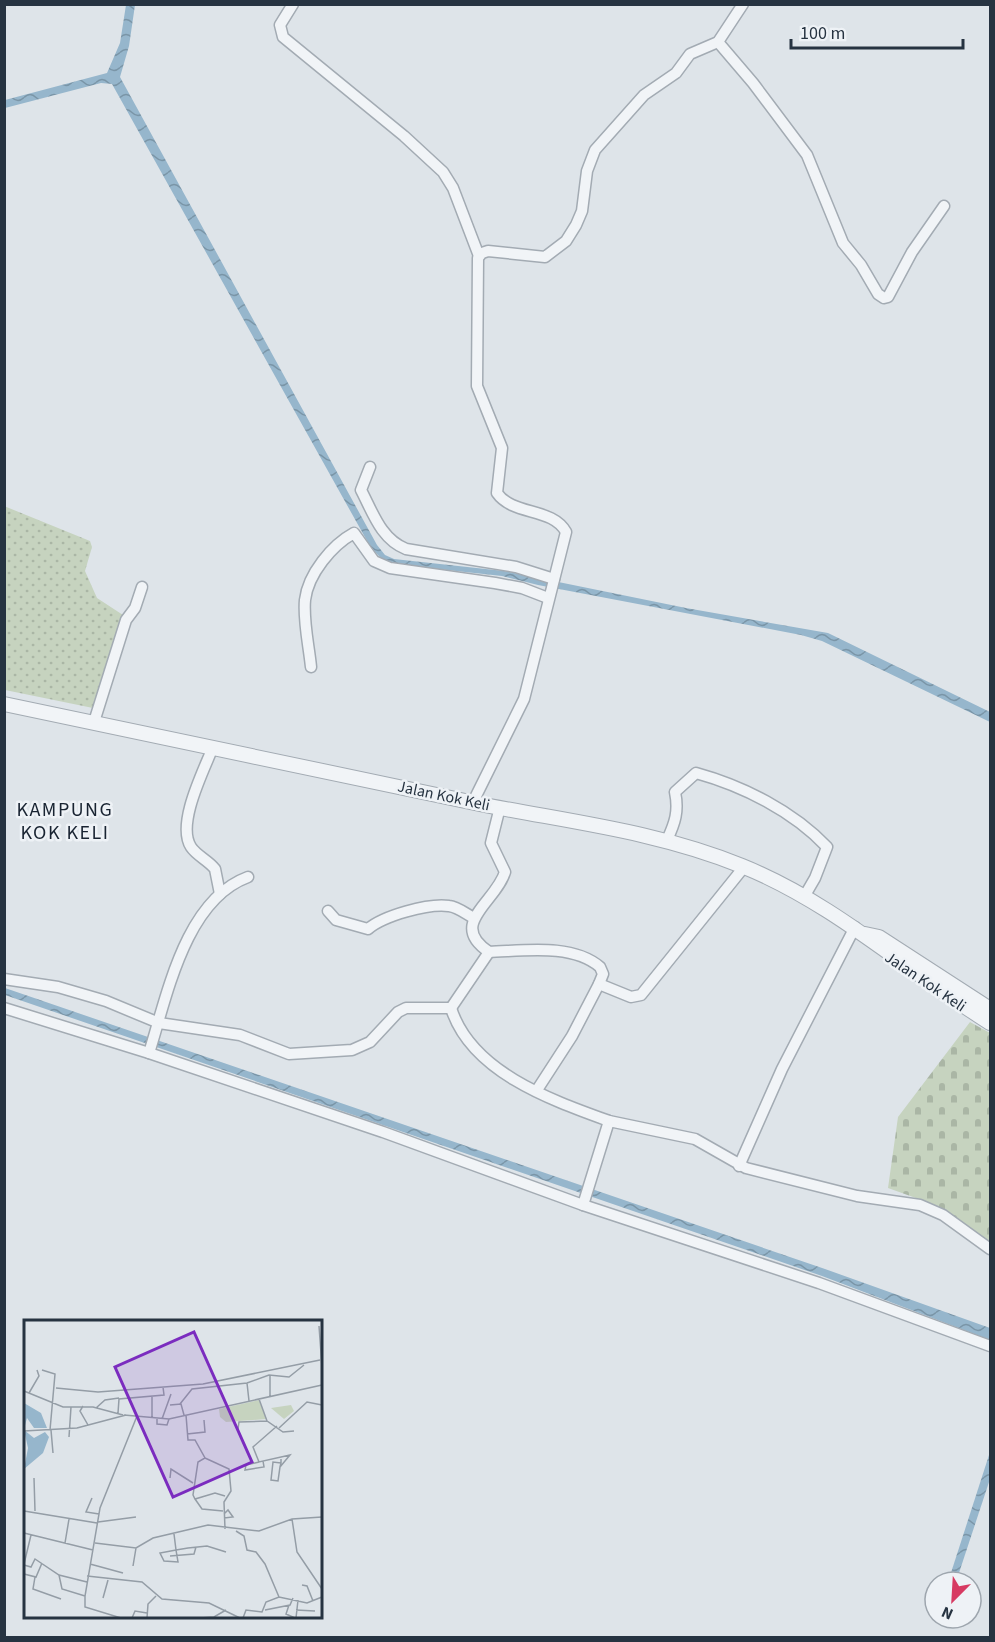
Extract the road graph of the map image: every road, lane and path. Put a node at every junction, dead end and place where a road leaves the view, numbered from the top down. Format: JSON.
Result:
{"nodes":[{"id":1,"x":293,"y":4,"type":"edge"},
{"id":2,"x":743,"y":4,"type":"edge"},
{"id":3,"x":718,"y":42,"type":"junction"},
{"id":4,"x":944,"y":206,"type":"dead end"},
{"id":5,"x":479,"y":256,"type":"junction"},
{"id":6,"x":370,"y":467,"type":"dead end"},
{"id":7,"x":554,"y":579,"type":"junction"},
{"id":8,"x":142,"y":587,"type":"dead end"},
{"id":9,"x":548,"y":598,"type":"junction"},
{"id":10,"x":311,"y":667,"type":"dead end"},
{"id":11,"x":4,"y":704,"type":"edge"},
{"id":12,"x":94,"y":722,"type":"junction"},
{"id":13,"x":213,"y":747,"type":"junction"},
{"id":14,"x":473,"y":802,"type":"junction"},
{"id":15,"x":500,"y":807,"type":"junction"},
{"id":16,"x":667,"y":840,"type":"junction"},
{"id":17,"x":744,"y":867,"type":"junction"},
{"id":18,"x":248,"y":877,"type":"dead end"},
{"id":19,"x":220,"y":894,"type":"junction"},
{"id":20,"x":804,"y":897,"type":"junction"},
{"id":21,"x":328,"y":911,"type":"dead end"},
{"id":22,"x":474,"y":918,"type":"junction"},
{"id":23,"x":860,"y":931,"type":"junction"},
{"id":24,"x":489,"y":952,"type":"junction"},
{"id":25,"x":4,"y":979,"type":"edge"},
{"id":26,"x":599,"y":984,"type":"junction"},
{"id":27,"x":953,"y":1000,"type":"junction"},
{"id":28,"x":974,"y":1000,"type":"junction"},
{"id":29,"x":990,"y":1000,"type":"edge"},
{"id":30,"x":4,"y":1008,"type":"edge"},
{"id":31,"x":451,"y":1008,"type":"junction"},
{"id":32,"x":990,"y":1009,"type":"edge"},
{"id":33,"x":990,"y":1016,"type":"edge"},
{"id":34,"x":159,"y":1023,"type":"junction"},
{"id":35,"x":990,"y":1023,"type":"edge"},
{"id":36,"x":150,"y":1052,"type":"junction"},
{"id":37,"x":537,"y":1090,"type":"junction"},
{"id":38,"x":609,"y":1121,"type":"junction"},
{"id":39,"x":739,"y":1166,"type":"junction"},
{"id":40,"x":584,"y":1201,"type":"junction"},
{"id":41,"x":990,"y":1249,"type":"edge"},
{"id":42,"x":990,"y":1346,"type":"edge"}],
"edges":[{"from":1,"to":5,"type":"street"},
{"from":2,"to":3,"type":"street"},
{"from":3,"to":4,"type":"street"},
{"from":3,"to":5,"type":"street"},
{"from":5,"to":7,"type":"street"},
{"from":6,"to":7,"type":"street"},
{"from":7,"to":9,"type":"street"},
{"from":8,"to":12,"type":"street"},
{"from":9,"to":10,"type":"street"},
{"from":9,"to":14,"type":"street"},
{"from":11,"to":12,"type":"street","name":"Jalan Kok Keli"},
{"from":12,"to":13,"type":"street","name":"Jalan Kok Keli"},
{"from":13,"to":14,"type":"street","name":"Jalan Kok Keli"},
{"from":13,"to":19,"type":"street"},
{"from":14,"to":15,"type":"street","name":"Jalan Kok Keli"},
{"from":15,"to":16,"type":"street","name":"Jalan Kok Keli"},
{"from":15,"to":22,"type":"street"},
{"from":16,"to":17,"type":"street","name":"Jalan Kok Keli"},
{"from":16,"to":20,"type":"street"},
{"from":17,"to":20,"type":"street","name":"Jalan Kok Keli"},
{"from":17,"to":26,"type":"street"},
{"from":18,"to":19,"type":"street"},
{"from":19,"to":34,"type":"street"},
{"from":20,"to":23,"type":"street","name":"Jalan Kok Keli"},
{"from":21,"to":22,"type":"street"},
{"from":22,"to":24,"type":"street"},
{"from":23,"to":27,"type":"street","name":"Jalan Kok Keli"},
{"from":23,"to":28,"type":"street","name":"Jalan Kok Keli"},
{"from":23,"to":39,"type":"street"},
{"from":24,"to":26,"type":"street"},
{"from":24,"to":31,"type":"street"},
{"from":25,"to":34,"type":"street"},
{"from":26,"to":37,"type":"street"},
{"from":27,"to":33,"type":"street"},
{"from":27,"to":35,"type":"street","name":"Jalan Kok Keli"},
{"from":28,"to":29,"type":"street"},
{"from":28,"to":32,"type":"street","name":"Jalan Kok Keli"},
{"from":30,"to":36,"type":"street"},
{"from":31,"to":34,"type":"street"},
{"from":31,"to":37,"type":"street"},
{"from":34,"to":36,"type":"street"},
{"from":36,"to":40,"type":"street"},
{"from":37,"to":38,"type":"street"},
{"from":38,"to":39,"type":"street"},
{"from":38,"to":40,"type":"street"},
{"from":39,"to":41,"type":"street"},
{"from":40,"to":42,"type":"street"}]}
